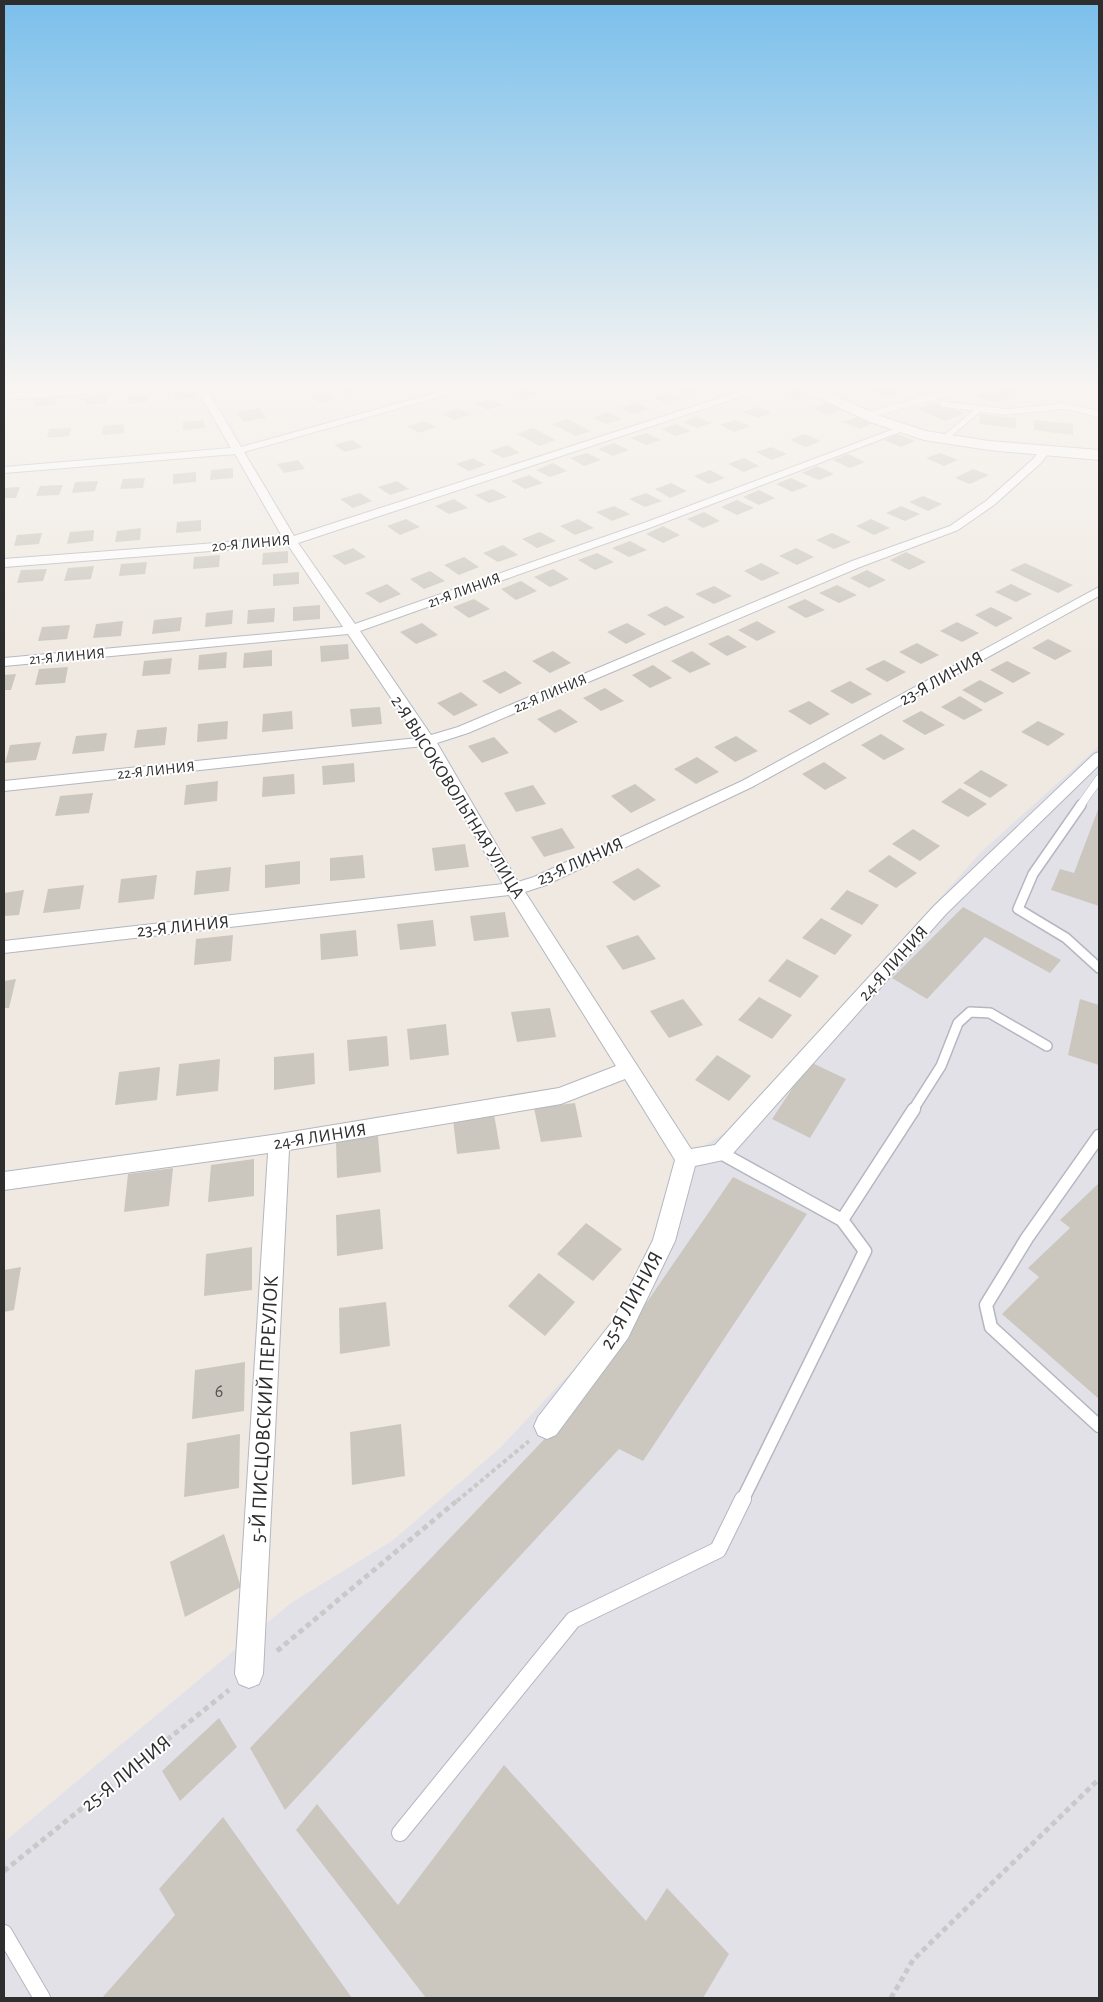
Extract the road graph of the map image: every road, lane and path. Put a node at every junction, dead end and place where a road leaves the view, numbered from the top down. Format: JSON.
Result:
{"nodes":[{"id":1,"x":254,"y":477,"type":"edge"},
{"id":2,"x":487,"y":477,"type":"edge"},
{"id":3,"x":774,"y":477,"type":"edge"},
{"id":4,"x":1019,"y":477,"type":"edge"},
{"id":5,"x":291,"y":541,"type":"junction"},
{"id":6,"x":4,"y":563,"type":"edge"},
{"id":7,"x":1099,"y":591,"type":"edge"},
{"id":8,"x":351,"y":630,"type":"junction"},
{"id":9,"x":4,"y":662,"type":"edge"},
{"id":10,"x":428,"y":741,"type":"junction"},
{"id":11,"x":1099,"y":757,"type":"edge"},
{"id":12,"x":1099,"y":779,"type":"edge"},
{"id":13,"x":4,"y":786,"type":"edge"},
{"id":14,"x":514,"y":888,"type":"junction"},
{"id":15,"x":4,"y":946,"type":"edge"},
{"id":16,"x":1099,"y":968,"type":"edge"},
{"id":17,"x":1047,"y":1046,"type":"dead end"},
{"id":18,"x":630,"y":1069,"type":"junction"},
{"id":19,"x":1099,"y":1136,"type":"edge"},
{"id":20,"x":279,"y":1143,"type":"junction"},
{"id":21,"x":721,"y":1153,"type":"junction"},
{"id":22,"x":686,"y":1159,"type":"junction"},
{"id":23,"x":4,"y":1181,"type":"edge"},
{"id":24,"x":842,"y":1220,"type":"junction"},
{"id":25,"x":546,"y":1426,"type":"dead end"},
{"id":26,"x":1099,"y":1426,"type":"edge"},
{"id":27,"x":249,"y":1674,"type":"joint"},
{"id":28,"x":1099,"y":1779,"type":"edge"},
{"id":29,"x":400,"y":1833,"type":"dead end"},
{"id":30,"x":4,"y":1871,"type":"edge"},
{"id":31,"x":4,"y":1933,"type":"edge"},
{"id":32,"x":42,"y":1998,"type":"edge"},
{"id":33,"x":891,"y":1998,"type":"edge"}],
"edges":[{"from":1,"to":5,"type":"street","name":"2-Я ВЫСОКОВОЛЬТНАЯ УЛИЦА"},
{"from":2,"to":5,"type":"street","name":"20-Я ЛИНИЯ"},
{"from":3,"to":8,"type":"street","name":"21-Я ЛИНИЯ"},
{"from":4,"to":10,"type":"street","name":"22-Я ЛИНИЯ"},
{"from":5,"to":6,"type":"street","name":"20-Я ЛИНИЯ"},
{"from":5,"to":8,"type":"street","name":"2-Я ВЫСОКОВОЛЬТНАЯ УЛИЦА"},
{"from":7,"to":14,"type":"street","name":"23-Я ЛИНИЯ"},
{"from":8,"to":9,"type":"street","name":"21-Я ЛИНИЯ"},
{"from":8,"to":10,"type":"street","name":"2-Я ВЫСОКОВОЛЬТНАЯ УЛИЦА"},
{"from":10,"to":13,"type":"street","name":"22-Я ЛИНИЯ"},
{"from":10,"to":14,"type":"street","name":"2-Я ВЫСОКОВОЛЬТНАЯ УЛИЦА"},
{"from":11,"to":21,"type":"street","name":"24-Я ЛИНИЯ"},
{"from":12,"to":16,"type":"lane"},
{"from":14,"to":15,"type":"street","name":"23-Я ЛИНИЯ"},
{"from":14,"to":18,"type":"street","name":"2-Я ВЫСОКОВОЛЬТНАЯ УЛИЦА"},
{"from":17,"to":24,"type":"lane"},
{"from":18,"to":20,"type":"street","name":"24-Я ЛИНИЯ"},
{"from":18,"to":22,"type":"street","name":"2-Я ВЫСОКОВОЛЬТНАЯ УЛИЦА"},
{"from":19,"to":26,"type":"lane"},
{"from":20,"to":23,"type":"street","name":"24-Я ЛИНИЯ"},
{"from":20,"to":27,"type":"street","name":"5-Й ПИСЦОВСКИЙ ПЕРЕУЛОК"},
{"from":21,"to":22,"type":"street"},
{"from":21,"to":24,"type":"lane"},
{"from":22,"to":25,"type":"street","name":"25-Я ЛИНИЯ"},
{"from":24,"to":29,"type":"lane"},
{"from":27,"to":30,"type":"path","name":"25-Я ЛИНИЯ"},
{"from":28,"to":33,"type":"path"},
{"from":31,"to":32,"type":"lane"}]}
